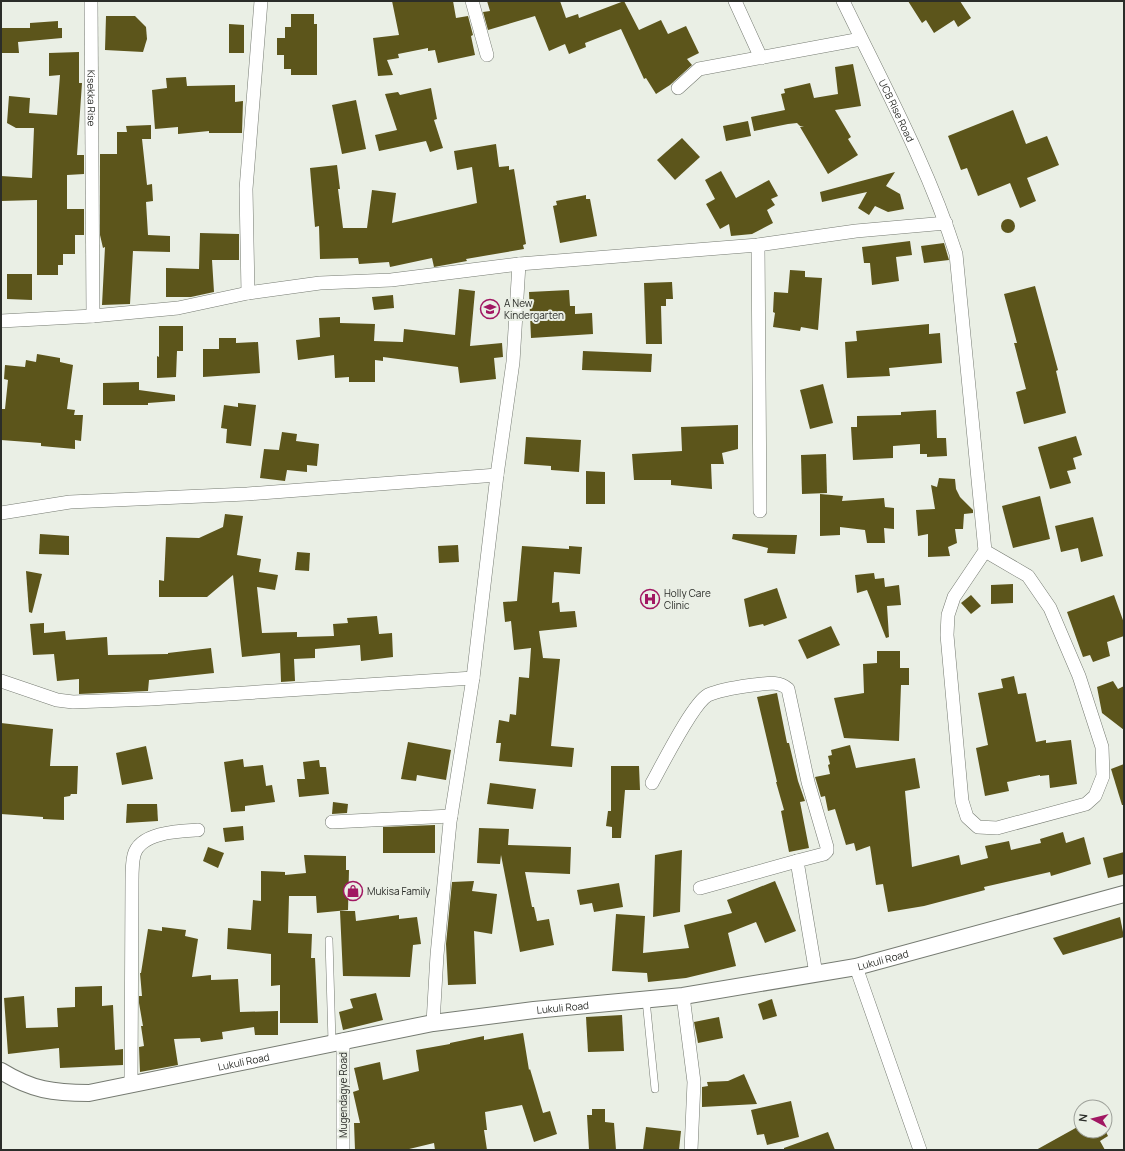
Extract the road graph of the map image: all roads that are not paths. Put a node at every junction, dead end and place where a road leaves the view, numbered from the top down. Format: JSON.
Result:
{"nodes":[{"id":1,"x":91,"y":1,"type":"edge"},
{"id":2,"x":261,"y":1,"type":"edge"},
{"id":3,"x":472,"y":1,"type":"edge"},
{"id":4,"x":735,"y":1,"type":"edge"},
{"id":5,"x":843,"y":1,"type":"edge"},
{"id":6,"x":861,"y":39,"type":"junction"},
{"id":7,"x":487,"y":55,"type":"dead end"},
{"id":8,"x":761,"y":58,"type":"junction"},
{"id":9,"x":678,"y":88,"type":"dead end"},
{"id":10,"x":946,"y":223,"type":"junction"},
{"id":11,"x":758,"y":245,"type":"junction"},
{"id":12,"x":519,"y":264,"type":"junction"},
{"id":13,"x":248,"y":293,"type":"junction"},
{"id":14,"x":93,"y":316,"type":"junction"},
{"id":15,"x":1,"y":321,"type":"edge"},
{"id":16,"x":497,"y":476,"type":"junction"},
{"id":17,"x":760,"y":511,"type":"dead end"},
{"id":18,"x":1,"y":513,"type":"edge"},
{"id":19,"x":985,"y":551,"type":"junction"},
{"id":20,"x":473,"y":678,"type":"junction"},
{"id":21,"x":1,"y":681,"type":"edge"},
{"id":22,"x":652,"y":783,"type":"dead end"},
{"id":23,"x":451,"y":816,"type":"junction"},
{"id":24,"x":332,"y":822,"type":"dead end"},
{"id":25,"x":198,"y":830,"type":"dead end"},
{"id":26,"x":797,"y":861,"type":"junction"},
{"id":27,"x":700,"y":888,"type":"dead end"},
{"id":28,"x":1124,"y":894,"type":"edge"},
{"id":29,"x":329,"y":940,"type":"dead end"},
{"id":30,"x":856,"y":967,"type":"junction"},
{"id":31,"x":816,"y":974,"type":"junction"},
{"id":32,"x":683,"y":996,"type":"junction"},
{"id":33,"x":646,"y":1000,"type":"junction"},
{"id":34,"x":433,"y":1023,"type":"junction"},
{"id":35,"x":338,"y":1041,"type":"junction"},
{"id":36,"x":1,"y":1071,"type":"edge"},
{"id":37,"x":131,"y":1084,"type":"junction"},
{"id":38,"x":655,"y":1089,"type":"dead end"},
{"id":39,"x":343,"y":1150,"type":"edge"},
{"id":40,"x":691,"y":1150,"type":"edge"},
{"id":41,"x":920,"y":1150,"type":"edge"}],
"edges":[{"from":1,"to":14,"type":"street","name":"Kisekka Rise"},
{"from":2,"to":13,"type":"street"},
{"from":3,"to":7,"type":"street"},
{"from":4,"to":8,"type":"street"},
{"from":5,"to":6,"type":"street","name":"UCB Rise Road"},
{"from":6,"to":8,"type":"street"},
{"from":6,"to":10,"type":"street","name":"UCB Rise Road"},
{"from":8,"to":9,"type":"street"},
{"from":10,"to":11,"type":"street"},
{"from":10,"to":19,"type":"street","name":"UCB Rise Road"},
{"from":11,"to":12,"type":"street"},
{"from":11,"to":17,"type":"street"},
{"from":12,"to":13,"type":"street"},
{"from":12,"to":16,"type":"street"},
{"from":13,"to":14,"type":"street"},
{"from":14,"to":15,"type":"street"},
{"from":16,"to":18,"type":"street"},
{"from":16,"to":20,"type":"street"},
{"from":19,"to":19,"type":"street"},
{"from":20,"to":21,"type":"street"},
{"from":20,"to":23,"type":"street"},
{"from":22,"to":26,"type":"street"},
{"from":23,"to":24,"type":"street"},
{"from":23,"to":34,"type":"street"},
{"from":25,"to":37,"type":"street"},
{"from":26,"to":27,"type":"street"},
{"from":26,"to":31,"type":"street"},
{"from":28,"to":30,"type":"street","name":"Lukuli Road"},
{"from":29,"to":35,"type":"lane"},
{"from":30,"to":31,"type":"street","name":"Lukuli Road"},
{"from":30,"to":41,"type":"street"},
{"from":31,"to":32,"type":"street","name":"Lukuli Road"},
{"from":32,"to":33,"type":"street","name":"Lukuli Road"},
{"from":32,"to":40,"type":"street"},
{"from":33,"to":34,"type":"street","name":"Lukuli Road"},
{"from":33,"to":38,"type":"lane"},
{"from":34,"to":35,"type":"street","name":"Lukuli Road"},
{"from":35,"to":37,"type":"street","name":"Lukuli Road"},
{"from":35,"to":39,"type":"street","name":"Mugendagye Road"},
{"from":36,"to":37,"type":"street","name":"Lukuli Road"}]}
